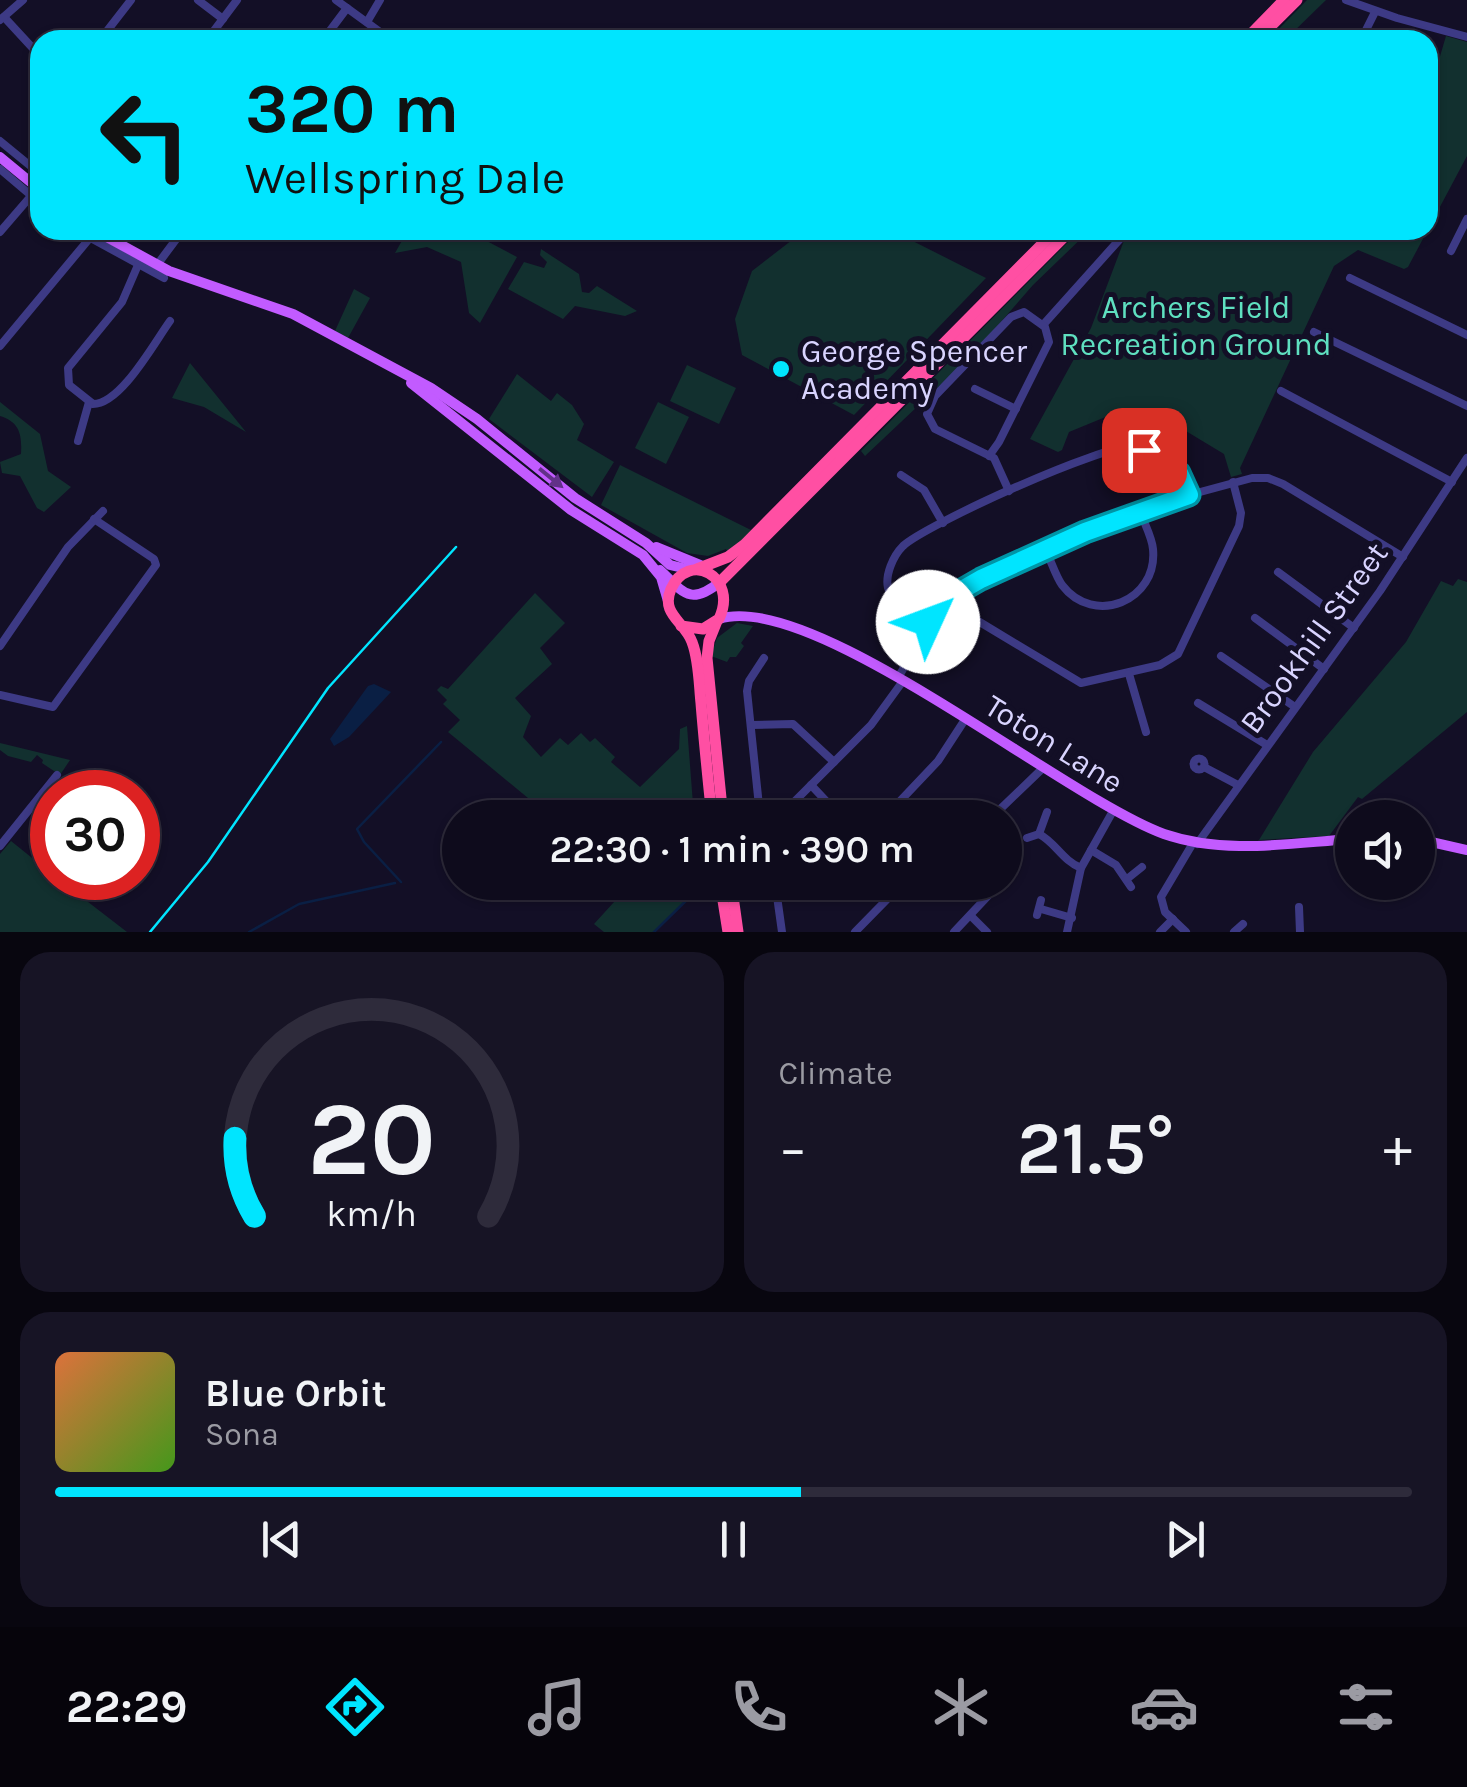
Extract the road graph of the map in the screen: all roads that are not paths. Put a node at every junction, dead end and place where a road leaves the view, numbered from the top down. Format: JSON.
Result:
{"nodes":[{"id":1,"x":23,"y":0,"type":"edge"},
{"id":2,"x":131,"y":0,"type":"edge"},
{"id":3,"x":198,"y":0,"type":"edge"},
{"id":4,"x":237,"y":0,"type":"edge"},
{"id":5,"x":336,"y":0,"type":"edge"},
{"id":6,"x":380,"y":0,"type":"edge"},
{"id":7,"x":1284,"y":0,"type":"edge"},
{"id":8,"x":1296,"y":0,"type":"edge"},
{"id":9,"x":1346,"y":0,"type":"edge"},
{"id":10,"x":347,"y":8,"type":"junction"},
{"id":11,"x":1375,"y":12,"type":"junction"},
{"id":12,"x":2,"y":19,"type":"edge"},
{"id":13,"x":223,"y":19,"type":"junction"},
{"id":14,"x":367,"y":22,"type":"junction"},
{"id":15,"x":108,"y":30,"type":"edge"},
{"id":16,"x":215,"y":30,"type":"edge"},
{"id":17,"x":330,"y":30,"type":"edge"},
{"id":18,"x":378,"y":30,"type":"edge"},
{"id":19,"x":1255,"y":30,"type":"edge"},
{"id":20,"x":1267,"y":30,"type":"edge"},
{"id":21,"x":1366,"y":30,"type":"edge"},
{"id":22,"x":1467,"y":37,"type":"edge"},
{"id":23,"x":30,"y":46,"type":"edge"},
{"id":24,"x":0,"y":141,"type":"edge"},
{"id":25,"x":0,"y":157,"type":"edge"},
{"id":26,"x":30,"y":166,"type":"edge"},
{"id":27,"x":0,"y":169,"type":"edge"},
{"id":28,"x":30,"y":187,"type":"edge"},
{"id":29,"x":30,"y":189,"type":"edge"},
{"id":30,"x":30,"y":200,"type":"edge"},
{"id":31,"x":1467,"y":219,"type":"edge"},
{"id":32,"x":0,"y":232,"type":"edge"},
{"id":33,"x":88,"y":240,"type":"edge"},
{"id":34,"x":101,"y":240,"type":"edge"},
{"id":35,"x":176,"y":240,"type":"edge"},
{"id":36,"x":1046,"y":240,"type":"edge"},
{"id":37,"x":1061,"y":240,"type":"edge"},
{"id":38,"x":1119,"y":240,"type":"edge"},
{"id":39,"x":1451,"y":251,"type":"dead end"},
{"id":40,"x":140,"y":262,"type":"junction"},
{"id":41,"x":157,"y":265,"type":"junction"},
{"id":42,"x":164,"y":278,"type":"dead end"},
{"id":43,"x":1350,"y":278,"type":"dead end"},
{"id":44,"x":165,"y":324,"type":"dead end"},
{"id":45,"x":1043,"y":325,"type":"junction"},
{"id":46,"x":1314,"y":332,"type":"dead end"},
{"id":47,"x":1467,"y":334,"type":"edge"},
{"id":48,"x":2,"y":341,"type":"edge"},
{"id":49,"x":980,"y":389,"type":"dead end"},
{"id":50,"x":1281,"y":391,"type":"dead end"},
{"id":51,"x":441,"y":401,"type":"junction"},
{"id":52,"x":89,"y":402,"type":"junction"},
{"id":53,"x":1467,"y":406,"type":"edge"},
{"id":54,"x":1016,"y":409,"type":"junction"},
{"id":55,"x":78,"y":441,"type":"dead end"},
{"id":56,"x":989,"y":456,"type":"junction"},
{"id":57,"x":1467,"y":458,"type":"edge"},
{"id":58,"x":902,"y":475,"type":"dead end"},
{"id":59,"x":1233,"y":482,"type":"junction"},
{"id":60,"x":1452,"y":482,"type":"junction"},
{"id":61,"x":1009,"y":491,"type":"junction"},
{"id":62,"x":1189,"y":495,"type":"junction"},
{"id":63,"x":103,"y":510,"type":"dead end"},
{"id":64,"x":1140,"y":512,"type":"junction"},
{"id":65,"x":94,"y":519,"type":"junction"},
{"id":66,"x":942,"y":523,"type":"junction"},
{"id":67,"x":646,"y":542,"type":"junction"},
{"id":68,"x":1045,"y":549,"type":"junction"},
{"id":69,"x":1404,"y":557,"type":"junction"},
{"id":70,"x":711,"y":564,"type":"junction"},
{"id":71,"x":654,"y":565,"type":"junction"},
{"id":72,"x":695,"y":570,"type":"junction"},
{"id":73,"x":1278,"y":572,"type":"dead end"},
{"id":74,"x":674,"y":584,"type":"junction"},
{"id":75,"x":722,"y":587,"type":"junction"},
{"id":76,"x":959,"y":590,"type":"junction"},
{"id":77,"x":668,"y":601,"type":"junction"},
{"id":78,"x":746,"y":614,"type":"junction"},
{"id":79,"x":1255,"y":618,"type":"dead end"},
{"id":80,"x":718,"y":620,"type":"junction"},
{"id":81,"x":928,"y":622,"type":"junction"},
{"id":82,"x":681,"y":626,"type":"junction"},
{"id":83,"x":1354,"y":628,"type":"junction"},
{"id":84,"x":0,"y":646,"type":"edge"},
{"id":85,"x":1221,"y":656,"type":"dead end"},
{"id":86,"x":764,"y":658,"type":"dead end"},
{"id":87,"x":1324,"y":669,"type":"junction"},
{"id":88,"x":1128,"y":674,"type":"junction"},
{"id":89,"x":901,"y":679,"type":"junction"},
{"id":90,"x":0,"y":695,"type":"edge"},
{"id":91,"x":1198,"y":703,"type":"dead end"},
{"id":92,"x":1296,"y":707,"type":"junction"},
{"id":93,"x":966,"y":718,"type":"junction"},
{"id":94,"x":751,"y":725,"type":"junction"},
{"id":95,"x":1146,"y":732,"type":"dead end"},
{"id":96,"x":1267,"y":746,"type":"junction"},
{"id":97,"x":834,"y":762,"type":"junction"},
{"id":98,"x":1204,"y":767,"type":"dead end"},
{"id":99,"x":1044,"y":768,"type":"junction"},
{"id":100,"x":811,"y":785,"type":"junction"},
{"id":101,"x":1238,"y":785,"type":"junction"},
{"id":102,"x":710,"y":800,"type":"edge"},
{"id":103,"x":722,"y":800,"type":"edge"},
{"id":104,"x":758,"y":800,"type":"edge"},
{"id":105,"x":796,"y":800,"type":"edge"},
{"id":106,"x":825,"y":800,"type":"edge"},
{"id":107,"x":901,"y":800,"type":"edge"},
{"id":108,"x":1010,"y":800,"type":"edge"},
{"id":109,"x":30,"y":805,"type":"edge"},
{"id":110,"x":1113,"y":811,"type":"junction"},
{"id":111,"x":1047,"y":812,"type":"dead end"},
{"id":112,"x":4,"y":833,"type":"edge"},
{"id":113,"x":1038,"y":834,"type":"junction"},
{"id":114,"x":1027,"y":838,"type":"dead end"},
{"id":115,"x":1335,"y":840,"type":"edge"},
{"id":116,"x":1195,"y":843,"type":"junction"},
{"id":117,"x":1435,"y":843,"type":"edge"},
{"id":118,"x":0,"y":846,"type":"edge"},
{"id":119,"x":1091,"y":850,"type":"junction"},
{"id":120,"x":1467,"y":850,"type":"edge"},
{"id":121,"x":1142,"y":867,"type":"dead end"},
{"id":122,"x":1081,"y":868,"type":"junction"},
{"id":123,"x":723,"y":900,"type":"edge"},
{"id":124,"x":734,"y":900,"type":"edge"},
{"id":125,"x":778,"y":900,"type":"edge"},
{"id":126,"x":886,"y":900,"type":"edge"},
{"id":127,"x":986,"y":900,"type":"edge"},
{"id":128,"x":1040,"y":908,"type":"dead end"},
{"id":129,"x":1296,"y":909,"type":"dead end"},
{"id":130,"x":970,"y":916,"type":"junction"},
{"id":131,"x":1072,"y":918,"type":"junction"},
{"id":132,"x":1173,"y":919,"type":"junction"},
{"id":133,"x":728,"y":932,"type":"edge"},
{"id":134,"x":738,"y":932,"type":"edge"},
{"id":135,"x":782,"y":932,"type":"edge"},
{"id":136,"x":854,"y":932,"type":"edge"},
{"id":137,"x":954,"y":932,"type":"edge"},
{"id":138,"x":987,"y":932,"type":"edge"},
{"id":139,"x":1066,"y":932,"type":"edge"},
{"id":140,"x":1160,"y":932,"type":"edge"},
{"id":141,"x":1186,"y":932,"type":"edge"},
{"id":142,"x":1300,"y":932,"type":"edge"}],
"edges":[{"from":1,"to":12,"type":"street"},
{"from":2,"to":15,"type":"street"},
{"from":3,"to":13,"type":"street"},
{"from":4,"to":13,"type":"street"},
{"from":5,"to":10,"type":"street"},
{"from":6,"to":14,"type":"street"},
{"from":7,"to":19,"type":"highway"},
{"from":8,"to":20,"type":"highway"},
{"from":9,"to":11,"type":"street"},
{"from":10,"to":14,"type":"street"},
{"from":10,"to":17,"type":"street"},
{"from":11,"to":21,"type":"street"},
{"from":11,"to":22,"type":"street"},
{"from":12,"to":23,"type":"street"},
{"from":13,"to":16,"type":"street"},
{"from":14,"to":18,"type":"street"},
{"from":24,"to":26,"type":"street"},
{"from":25,"to":28,"type":"main road"},
{"from":27,"to":29,"type":"street"},
{"from":30,"to":32,"type":"street"},
{"from":31,"to":39,"type":"street"},
{"from":33,"to":48,"type":"street"},
{"from":34,"to":40,"type":"main road"},
{"from":35,"to":41,"type":"street"},
{"from":36,"to":70,"type":"highway"},
{"from":37,"to":75,"type":"highway"},
{"from":38,"to":45,"type":"street"},
{"from":40,"to":41,"type":"main road"},
{"from":40,"to":42,"type":"street"},
{"from":40,"to":52,"type":"street"},
{"from":41,"to":51,"type":"main road"},
{"from":43,"to":47,"type":"street"},
{"from":44,"to":52,"type":"street"},
{"from":45,"to":54,"type":"street"},
{"from":45,"to":56,"type":"street"},
{"from":46,"to":53,"type":"street"},
{"from":49,"to":54,"type":"street"},
{"from":50,"to":60,"type":"street"},
{"from":51,"to":67,"type":"main road","one_way":true},
{"from":51,"to":71,"type":"main road"},
{"from":52,"to":55,"type":"street"},
{"from":54,"to":56,"type":"street"},
{"from":56,"to":61,"type":"street"},
{"from":57,"to":60,"type":"street","name":"Brookhill Street"},
{"from":58,"to":66,"type":"street"},
{"from":59,"to":62,"type":"street"},
{"from":59,"to":69,"type":"street"},
{"from":59,"to":88,"type":"street"},
{"from":60,"to":69,"type":"street","name":"Brookhill Street"},
{"from":61,"to":62,"type":"street"},
{"from":61,"to":66,"type":"street"},
{"from":62,"to":64,"type":"street"},
{"from":63,"to":65,"type":"street"},
{"from":64,"to":68,"type":"street"},
{"from":64,"to":68,"type":"street"},
{"from":65,"to":84,"type":"street"},
{"from":65,"to":90,"type":"street"},
{"from":66,"to":81,"type":"street"},
{"from":67,"to":70,"type":"main road"},
{"from":67,"to":72,"type":"main road"},
{"from":68,"to":76,"type":"street"},
{"from":69,"to":83,"type":"street","name":"Brookhill Street"},
{"from":70,"to":72,"type":"highway"},
{"from":71,"to":74,"type":"main road"},
{"from":71,"to":77,"type":"main road"},
{"from":72,"to":74,"type":"highway"},
{"from":72,"to":75,"type":"highway"},
{"from":73,"to":83,"type":"street"},
{"from":74,"to":75,"type":"main road"},
{"from":74,"to":77,"type":"highway"},
{"from":75,"to":78,"type":"main road","name":"Toton Lane"},
{"from":75,"to":80,"type":"highway"},
{"from":76,"to":81,"type":"street"},
{"from":76,"to":88,"type":"street"},
{"from":77,"to":82,"type":"highway"},
{"from":78,"to":80,"type":"main road","name":"Toton Lane"},
{"from":78,"to":89,"type":"main road","name":"Toton Lane"},
{"from":79,"to":87,"type":"street"},
{"from":80,"to":82,"type":"highway"},
{"from":80,"to":103,"type":"highway"},
{"from":81,"to":89,"type":"street"},
{"from":82,"to":102,"type":"highway"},
{"from":83,"to":87,"type":"street","name":"Brookhill Street"},
{"from":85,"to":92,"type":"street"},
{"from":86,"to":94,"type":"street"},
{"from":87,"to":92,"type":"street","name":"Brookhill Street"},
{"from":88,"to":95,"type":"street"},
{"from":89,"to":93,"type":"main road","name":"Toton Lane"},
{"from":89,"to":97,"type":"street"},
{"from":91,"to":96,"type":"street"},
{"from":92,"to":96,"type":"street","name":"Brookhill Street"},
{"from":93,"to":99,"type":"main road","name":"Toton Lane"},
{"from":93,"to":107,"type":"street"},
{"from":94,"to":97,"type":"street"},
{"from":94,"to":104,"type":"street"},
{"from":96,"to":101,"type":"street","name":"Brookhill Street"},
{"from":97,"to":100,"type":"street"},
{"from":98,"to":101,"type":"street"},
{"from":99,"to":108,"type":"street"},
{"from":99,"to":110,"type":"main road","name":"Toton Lane"},
{"from":100,"to":105,"type":"street"},
{"from":100,"to":106,"type":"street"},
{"from":101,"to":116,"type":"street","name":"Brookhill Street"},
{"from":109,"to":112,"type":"street"},
{"from":110,"to":116,"type":"main road","name":"Toton Lane"},
{"from":110,"to":119,"type":"street"},
{"from":111,"to":113,"type":"street"},
{"from":112,"to":118,"type":"street"},
{"from":113,"to":114,"type":"street"},
{"from":113,"to":122,"type":"street"},
{"from":115,"to":116,"type":"main road","name":"Toton Lane"},
{"from":116,"to":132,"type":"street","name":"Brookhill Street"},
{"from":117,"to":120,"type":"main road"},
{"from":119,"to":121,"type":"street"},
{"from":119,"to":122,"type":"street"},
{"from":122,"to":131,"type":"street"},
{"from":123,"to":133,"type":"highway"},
{"from":124,"to":134,"type":"highway"},
{"from":125,"to":135,"type":"street"},
{"from":126,"to":136,"type":"street"},
{"from":127,"to":130,"type":"street"},
{"from":128,"to":131,"type":"street"},
{"from":129,"to":142,"type":"street"},
{"from":130,"to":137,"type":"street"},
{"from":130,"to":138,"type":"street"},
{"from":131,"to":139,"type":"street"},
{"from":132,"to":140,"type":"street"},
{"from":132,"to":141,"type":"street"}]}
